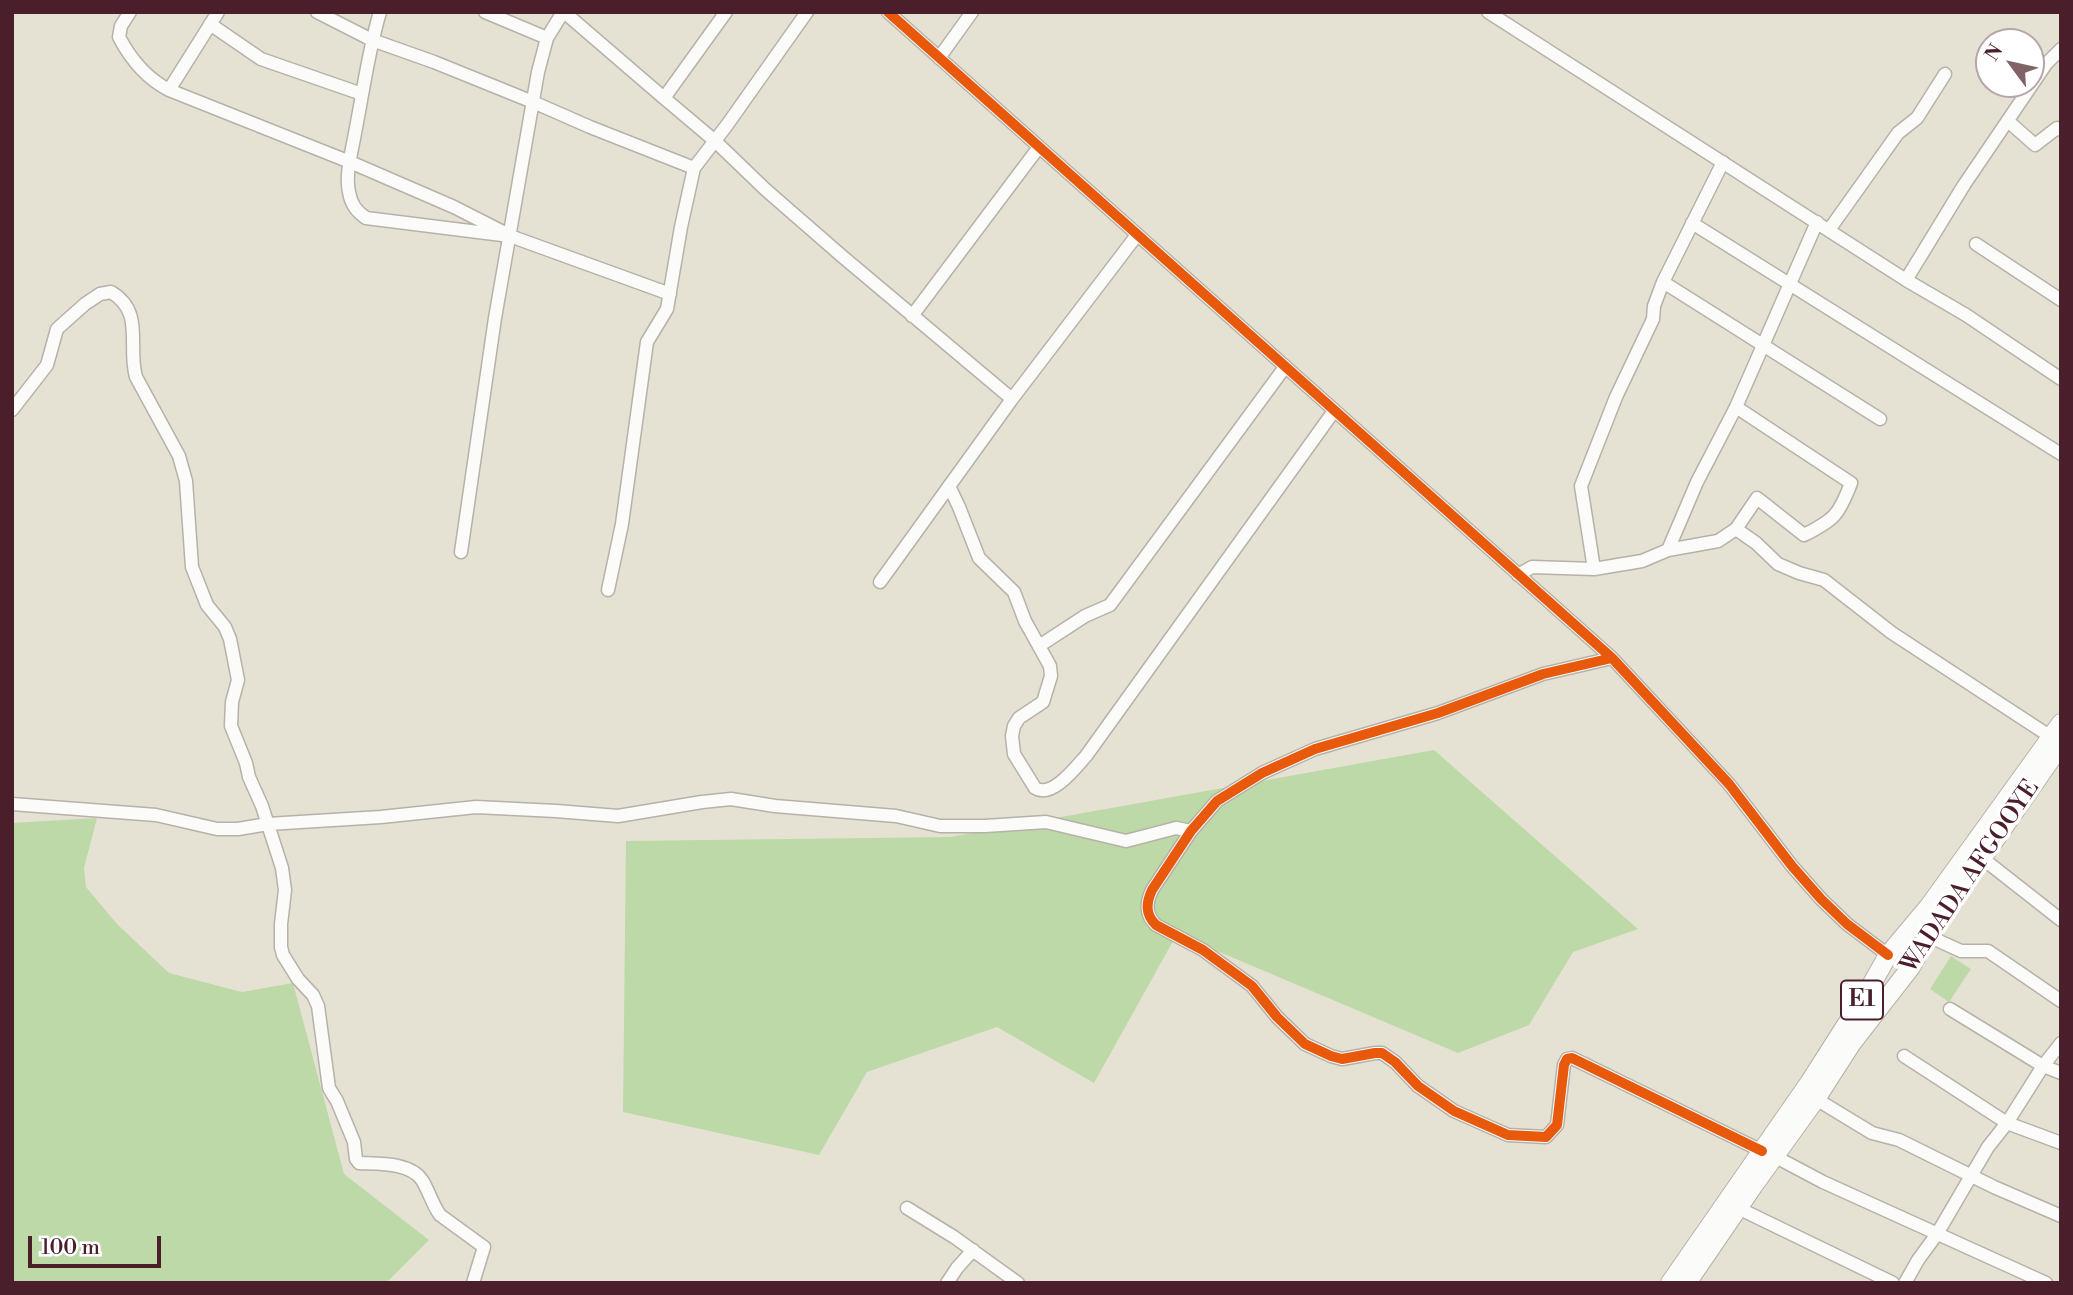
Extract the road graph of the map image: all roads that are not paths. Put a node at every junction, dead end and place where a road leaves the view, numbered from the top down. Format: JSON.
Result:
{"nodes":[{"id":1,"x":130,"y":12,"type":"edge"},
{"id":2,"x":218,"y":12,"type":"edge"},
{"id":3,"x":317,"y":12,"type":"edge"},
{"id":4,"x":380,"y":12,"type":"edge"},
{"id":5,"x":485,"y":12,"type":"edge"},
{"id":6,"x":564,"y":12,"type":"edge"},
{"id":7,"x":726,"y":12,"type":"edge"},
{"id":8,"x":807,"y":12,"type":"edge"},
{"id":9,"x":972,"y":12,"type":"edge"},
{"id":10,"x":1488,"y":12,"type":"edge"},
{"id":11,"x":890,"y":13,"type":"edge"},
{"id":12,"x":211,"y":24,"type":"junction"},
{"id":13,"x":547,"y":38,"type":"junction"},
{"id":14,"x":372,"y":40,"type":"junction"},
{"id":15,"x":2061,"y":49,"type":"edge"},
{"id":16,"x":939,"y":58,"type":"junction"},
{"id":17,"x":1945,"y":74,"type":"dead end"},
{"id":18,"x":169,"y":90,"type":"junction"},
{"id":19,"x":362,"y":94,"type":"junction"},
{"id":20,"x":664,"y":98,"type":"junction"},
{"id":21,"x":533,"y":102,"type":"junction"},
{"id":22,"x":2008,"y":121,"type":"junction"},
{"id":23,"x":2060,"y":128,"type":"edge"},
{"id":24,"x":715,"y":141,"type":"junction"},
{"id":25,"x":1039,"y":147,"type":"junction"},
{"id":26,"x":350,"y":162,"type":"junction"},
{"id":27,"x":1723,"y":162,"type":"junction"},
{"id":28,"x":694,"y":168,"type":"junction"},
{"id":29,"x":1817,"y":222,"type":"junction"},
{"id":30,"x":1692,"y":223,"type":"junction"},
{"id":31,"x":1829,"y":230,"type":"junction"},
{"id":32,"x":1137,"y":235,"type":"junction"},
{"id":33,"x":510,"y":236,"type":"junction"},
{"id":34,"x":1976,"y":244,"type":"dead end"},
{"id":35,"x":1906,"y":280,"type":"junction"},
{"id":36,"x":1664,"y":282,"type":"junction"},
{"id":37,"x":1791,"y":284,"type":"junction"},
{"id":38,"x":670,"y":294,"type":"junction"},
{"id":39,"x":2061,"y":300,"type":"edge"},
{"id":40,"x":912,"y":316,"type":"junction"},
{"id":41,"x":1763,"y":346,"type":"junction"},
{"id":42,"x":1285,"y":367,"type":"junction"},
{"id":43,"x":2061,"y":379,"type":"edge"},
{"id":44,"x":1012,"y":399,"type":"junction"},
{"id":45,"x":1736,"y":407,"type":"junction"},
{"id":46,"x":12,"y":410,"type":"edge"},
{"id":47,"x":1334,"y":411,"type":"junction"},
{"id":48,"x":1880,"y":419,"type":"dead end"},
{"id":49,"x":2061,"y":454,"type":"edge"},
{"id":50,"x":949,"y":486,"type":"junction"},
{"id":51,"x":1736,"y":530,"type":"junction"},
{"id":52,"x":1668,"y":550,"type":"junction"},
{"id":53,"x":461,"y":552,"type":"dead end"},
{"id":54,"x":1594,"y":569,"type":"junction"},
{"id":55,"x":1518,"y":575,"type":"junction"},
{"id":56,"x":880,"y":582,"type":"dead end"},
{"id":57,"x":608,"y":590,"type":"dead end"},
{"id":58,"x":1040,"y":646,"type":"junction"},
{"id":59,"x":1612,"y":658,"type":"junction"},
{"id":60,"x":2058,"y":735,"type":"edge"},
{"id":61,"x":12,"y":804,"type":"edge"},
{"id":62,"x":268,"y":824,"type":"junction"},
{"id":63,"x":1191,"y":831,"type":"junction"},
{"id":64,"x":1982,"y":858,"type":"junction"},
{"id":65,"x":2061,"y":920,"type":"edge"},
{"id":66,"x":1928,"y":936,"type":"junction"},
{"id":67,"x":1888,"y":956,"type":"junction"},
{"id":68,"x":1915,"y":961,"type":"junction"},
{"id":69,"x":1903,"y":979,"type":"junction"},
{"id":70,"x":2061,"y":1001,"type":"edge"},
{"id":71,"x":1950,"y":1009,"type":"dead end"},
{"id":72,"x":2061,"y":1043,"type":"edge"},
{"id":73,"x":1904,"y":1056,"type":"dead end"},
{"id":74,"x":2043,"y":1066,"type":"junction"},
{"id":75,"x":2061,"y":1073,"type":"edge"},
{"id":76,"x":1816,"y":1099,"type":"junction"},
{"id":77,"x":2007,"y":1124,"type":"junction"},
{"id":78,"x":2061,"y":1143,"type":"edge"},
{"id":79,"x":1768,"y":1154,"type":"junction"},
{"id":80,"x":1973,"y":1176,"type":"junction"},
{"id":81,"x":907,"y":1208,"type":"dead end"},
{"id":82,"x":1738,"y":1208,"type":"junction"},
{"id":83,"x":2061,"y":1216,"type":"edge"},
{"id":84,"x":1937,"y":1234,"type":"junction"},
{"id":85,"x":973,"y":1250,"type":"junction"},
{"id":86,"x":473,"y":1283,"type":"edge"},
{"id":87,"x":947,"y":1283,"type":"edge"},
{"id":88,"x":1018,"y":1283,"type":"edge"},
{"id":89,"x":1670,"y":1283,"type":"edge"},
{"id":90,"x":1687,"y":1283,"type":"edge"},
{"id":91,"x":1893,"y":1283,"type":"edge"},
{"id":92,"x":1905,"y":1283,"type":"edge"},
{"id":93,"x":2046,"y":1283,"type":"edge"}],
"edges":[{"from":1,"to":18,"type":"street"},
{"from":2,"to":12,"type":"street"},
{"from":3,"to":14,"type":"street"},
{"from":4,"to":14,"type":"street"},
{"from":5,"to":13,"type":"street"},
{"from":6,"to":13,"type":"street"},
{"from":6,"to":20,"type":"street"},
{"from":7,"to":20,"type":"street"},
{"from":8,"to":24,"type":"street"},
{"from":9,"to":16,"type":"street"},
{"from":10,"to":27,"type":"street"},
{"from":11,"to":16,"type":"street"},
{"from":12,"to":18,"type":"street"},
{"from":12,"to":19,"type":"street"},
{"from":13,"to":21,"type":"street"},
{"from":14,"to":19,"type":"street"},
{"from":14,"to":21,"type":"street"},
{"from":15,"to":22,"type":"street"},
{"from":16,"to":25,"type":"street"},
{"from":17,"to":31,"type":"street"},
{"from":18,"to":26,"type":"street"},
{"from":19,"to":26,"type":"street"},
{"from":20,"to":24,"type":"street"},
{"from":21,"to":28,"type":"street"},
{"from":21,"to":33,"type":"street"},
{"from":22,"to":23,"type":"street"},
{"from":22,"to":35,"type":"street"},
{"from":24,"to":28,"type":"street"},
{"from":24,"to":40,"type":"street"},
{"from":25,"to":32,"type":"street"},
{"from":25,"to":40,"type":"street"},
{"from":26,"to":33,"type":"street"},
{"from":26,"to":33,"type":"street"},
{"from":27,"to":29,"type":"street"},
{"from":27,"to":30,"type":"street"},
{"from":28,"to":38,"type":"street"},
{"from":29,"to":31,"type":"street"},
{"from":29,"to":37,"type":"street"},
{"from":30,"to":36,"type":"street"},
{"from":30,"to":37,"type":"street"},
{"from":31,"to":35,"type":"street"},
{"from":32,"to":42,"type":"street"},
{"from":32,"to":44,"type":"street"},
{"from":33,"to":38,"type":"street"},
{"from":33,"to":53,"type":"street"},
{"from":34,"to":39,"type":"street"},
{"from":35,"to":43,"type":"street"},
{"from":36,"to":41,"type":"street"},
{"from":36,"to":54,"type":"street"},
{"from":37,"to":41,"type":"street"},
{"from":37,"to":49,"type":"street"},
{"from":38,"to":57,"type":"street"},
{"from":40,"to":44,"type":"street"},
{"from":41,"to":45,"type":"street"},
{"from":41,"to":48,"type":"street"},
{"from":42,"to":47,"type":"street"},
{"from":42,"to":58,"type":"street"},
{"from":44,"to":50,"type":"street"},
{"from":45,"to":51,"type":"street"},
{"from":45,"to":52,"type":"street"},
{"from":46,"to":62,"type":"street"},
{"from":47,"to":55,"type":"street"},
{"from":47,"to":58,"type":"street"},
{"from":50,"to":56,"type":"street"},
{"from":50,"to":58,"type":"street"},
{"from":51,"to":52,"type":"street"},
{"from":51,"to":60,"type":"street"},
{"from":52,"to":54,"type":"street"},
{"from":54,"to":55,"type":"street"},
{"from":55,"to":59,"type":"street"},
{"from":59,"to":63,"type":"street"},
{"from":59,"to":67,"type":"street"},
{"from":60,"to":64,"type":"highway","name":"WADADA AFGOOYE","number":"E1"},
{"from":60,"to":67,"type":"highway","name":"WADADA AFGOOYE","number":"E1"},
{"from":61,"to":62,"type":"street"},
{"from":62,"to":63,"type":"street"},
{"from":62,"to":86,"type":"street"},
{"from":63,"to":79,"type":"street"},
{"from":64,"to":65,"type":"street"},
{"from":64,"to":66,"type":"highway","name":"WADADA AFGOOYE","number":"E1"},
{"from":66,"to":68,"type":"highway","name":"WADADA AFGOOYE","number":"E1"},
{"from":66,"to":70,"type":"street"},
{"from":67,"to":68,"type":"highway"},
{"from":67,"to":69,"type":"highway"},
{"from":67,"to":79,"type":"highway","name":"WADADA AFGOOYE","number":"E1"},
{"from":68,"to":69,"type":"highway","name":"WADADA AFGOOYE","number":"E1"},
{"from":69,"to":76,"type":"highway","name":"WADADA AFGOOYE","number":"E1"},
{"from":71,"to":74,"type":"street"},
{"from":72,"to":74,"type":"street"},
{"from":73,"to":77,"type":"street"},
{"from":74,"to":75,"type":"street"},
{"from":74,"to":77,"type":"street"},
{"from":76,"to":79,"type":"highway","name":"WADADA AFGOOYE","number":"E1"},
{"from":76,"to":80,"type":"street"},
{"from":77,"to":78,"type":"street"},
{"from":77,"to":80,"type":"street"},
{"from":79,"to":82,"type":"highway","name":"WADADA AFGOOYE","number":"E1"},
{"from":79,"to":84,"type":"street"},
{"from":79,"to":89,"type":"highway","name":"WADADA AFGOOYE","number":"E1"},
{"from":80,"to":83,"type":"street"},
{"from":80,"to":84,"type":"street"},
{"from":81,"to":85,"type":"street"},
{"from":82,"to":90,"type":"highway","name":"WADADA AFGOOYE","number":"E1"},
{"from":82,"to":91,"type":"street"},
{"from":84,"to":92,"type":"street"},
{"from":84,"to":93,"type":"street"},
{"from":85,"to":87,"type":"street"},
{"from":85,"to":88,"type":"street"}]}
